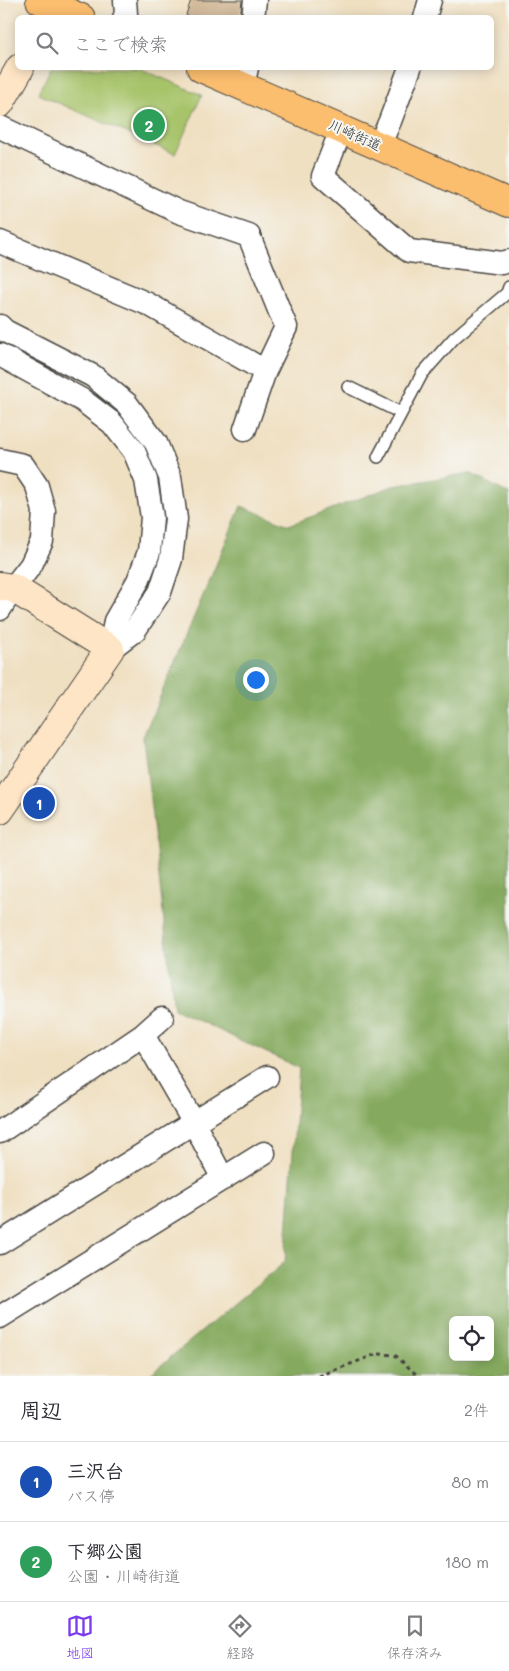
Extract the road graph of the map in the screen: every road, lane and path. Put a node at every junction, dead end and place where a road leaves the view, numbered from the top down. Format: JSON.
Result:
{"nodes":[{"id":1,"x":126,"y":0,"type":"edge"},
{"id":2,"x":255,"y":0,"type":"edge"},
{"id":3,"x":430,"y":0,"type":"edge"},
{"id":4,"x":47,"y":8,"type":"edge"},
{"id":5,"x":71,"y":15,"type":"edge"},
{"id":6,"x":126,"y":15,"type":"edge"},
{"id":7,"x":253,"y":15,"type":"edge"},
{"id":8,"x":426,"y":15,"type":"edge"},
{"id":9,"x":19,"y":70,"type":"edge"},
{"id":10,"x":212,"y":70,"type":"edge"},
{"id":11,"x":409,"y":70,"type":"edge"},
{"id":12,"x":245,"y":76,"type":"edge"},
{"id":13,"x":0,"y":103,"type":"edge"},
{"id":14,"x":0,"y":127,"type":"edge"},
{"id":15,"x":342,"y":130,"type":"junction"},
{"id":16,"x":379,"y":146,"type":"junction"},
{"id":17,"x":509,"y":203,"type":"edge"},
{"id":18,"x":0,"y":242,"type":"edge"},
{"id":19,"x":509,"y":261,"type":"edge"},
{"id":20,"x":509,"y":287,"type":"edge"},
{"id":21,"x":0,"y":326,"type":"edge"},
{"id":22,"x":0,"y":355,"type":"edge"},
{"id":23,"x":265,"y":371,"type":"junction"},
{"id":24,"x":348,"y":386,"type":"dead end"},
{"id":25,"x":401,"y":413,"type":"junction"},
{"id":26,"x":245,"y":429,"type":"dead end"},
{"id":27,"x":378,"y":457,"type":"dead end"},
{"id":28,"x":0,"y":460,"type":"edge"},
{"id":29,"x":4,"y":594,"type":"edge"},
{"id":30,"x":110,"y":649,"type":"junction"},
{"id":31,"x":0,"y":810,"type":"edge"},
{"id":32,"x":162,"y":1018,"type":"dead end"},
{"id":33,"x":143,"y":1035,"type":"junction"},
{"id":34,"x":267,"y":1077,"type":"dead end"},
{"id":35,"x":194,"y":1122,"type":"junction"},
{"id":36,"x":0,"y":1132,"type":"edge"},
{"id":37,"x":264,"y":1153,"type":"dead end"},
{"id":38,"x":224,"y":1179,"type":"junction"},
{"id":39,"x":0,"y":1243,"type":"edge"},
{"id":40,"x":0,"y":1317,"type":"edge"},
{"id":41,"x":320,"y":1376,"type":"edge"},
{"id":42,"x":418,"y":1376,"type":"edge"}],
"edges":[{"from":1,"to":6,"type":"street"},
{"from":2,"to":7,"type":"street"},
{"from":3,"to":8,"type":"street"},
{"from":4,"to":5,"type":"main road"},
{"from":9,"to":13,"type":"street"},
{"from":10,"to":12,"type":"main road","name":"川崎街道"},
{"from":11,"to":16,"type":"street"},
{"from":12,"to":15,"type":"main road","name":"川崎街道"},
{"from":14,"to":23,"type":"street"},
{"from":15,"to":16,"type":"main road","name":"川崎街道"},
{"from":15,"to":19,"type":"street"},
{"from":16,"to":17,"type":"main road","name":"川崎街道"},
{"from":18,"to":23,"type":"street"},
{"from":20,"to":25,"type":"lane"},
{"from":21,"to":30,"type":"street"},
{"from":22,"to":30,"type":"street"},
{"from":23,"to":26,"type":"street"},
{"from":24,"to":25,"type":"lane"},
{"from":25,"to":27,"type":"lane"},
{"from":28,"to":29,"type":"street"},
{"from":29,"to":30,"type":"street"},
{"from":30,"to":31,"type":"street"},
{"from":32,"to":33,"type":"street"},
{"from":33,"to":35,"type":"street"},
{"from":33,"to":36,"type":"street"},
{"from":34,"to":35,"type":"street"},
{"from":35,"to":38,"type":"street"},
{"from":35,"to":39,"type":"street"},
{"from":37,"to":38,"type":"street"},
{"from":38,"to":40,"type":"street"},
{"from":41,"to":42,"type":"path"}]}
